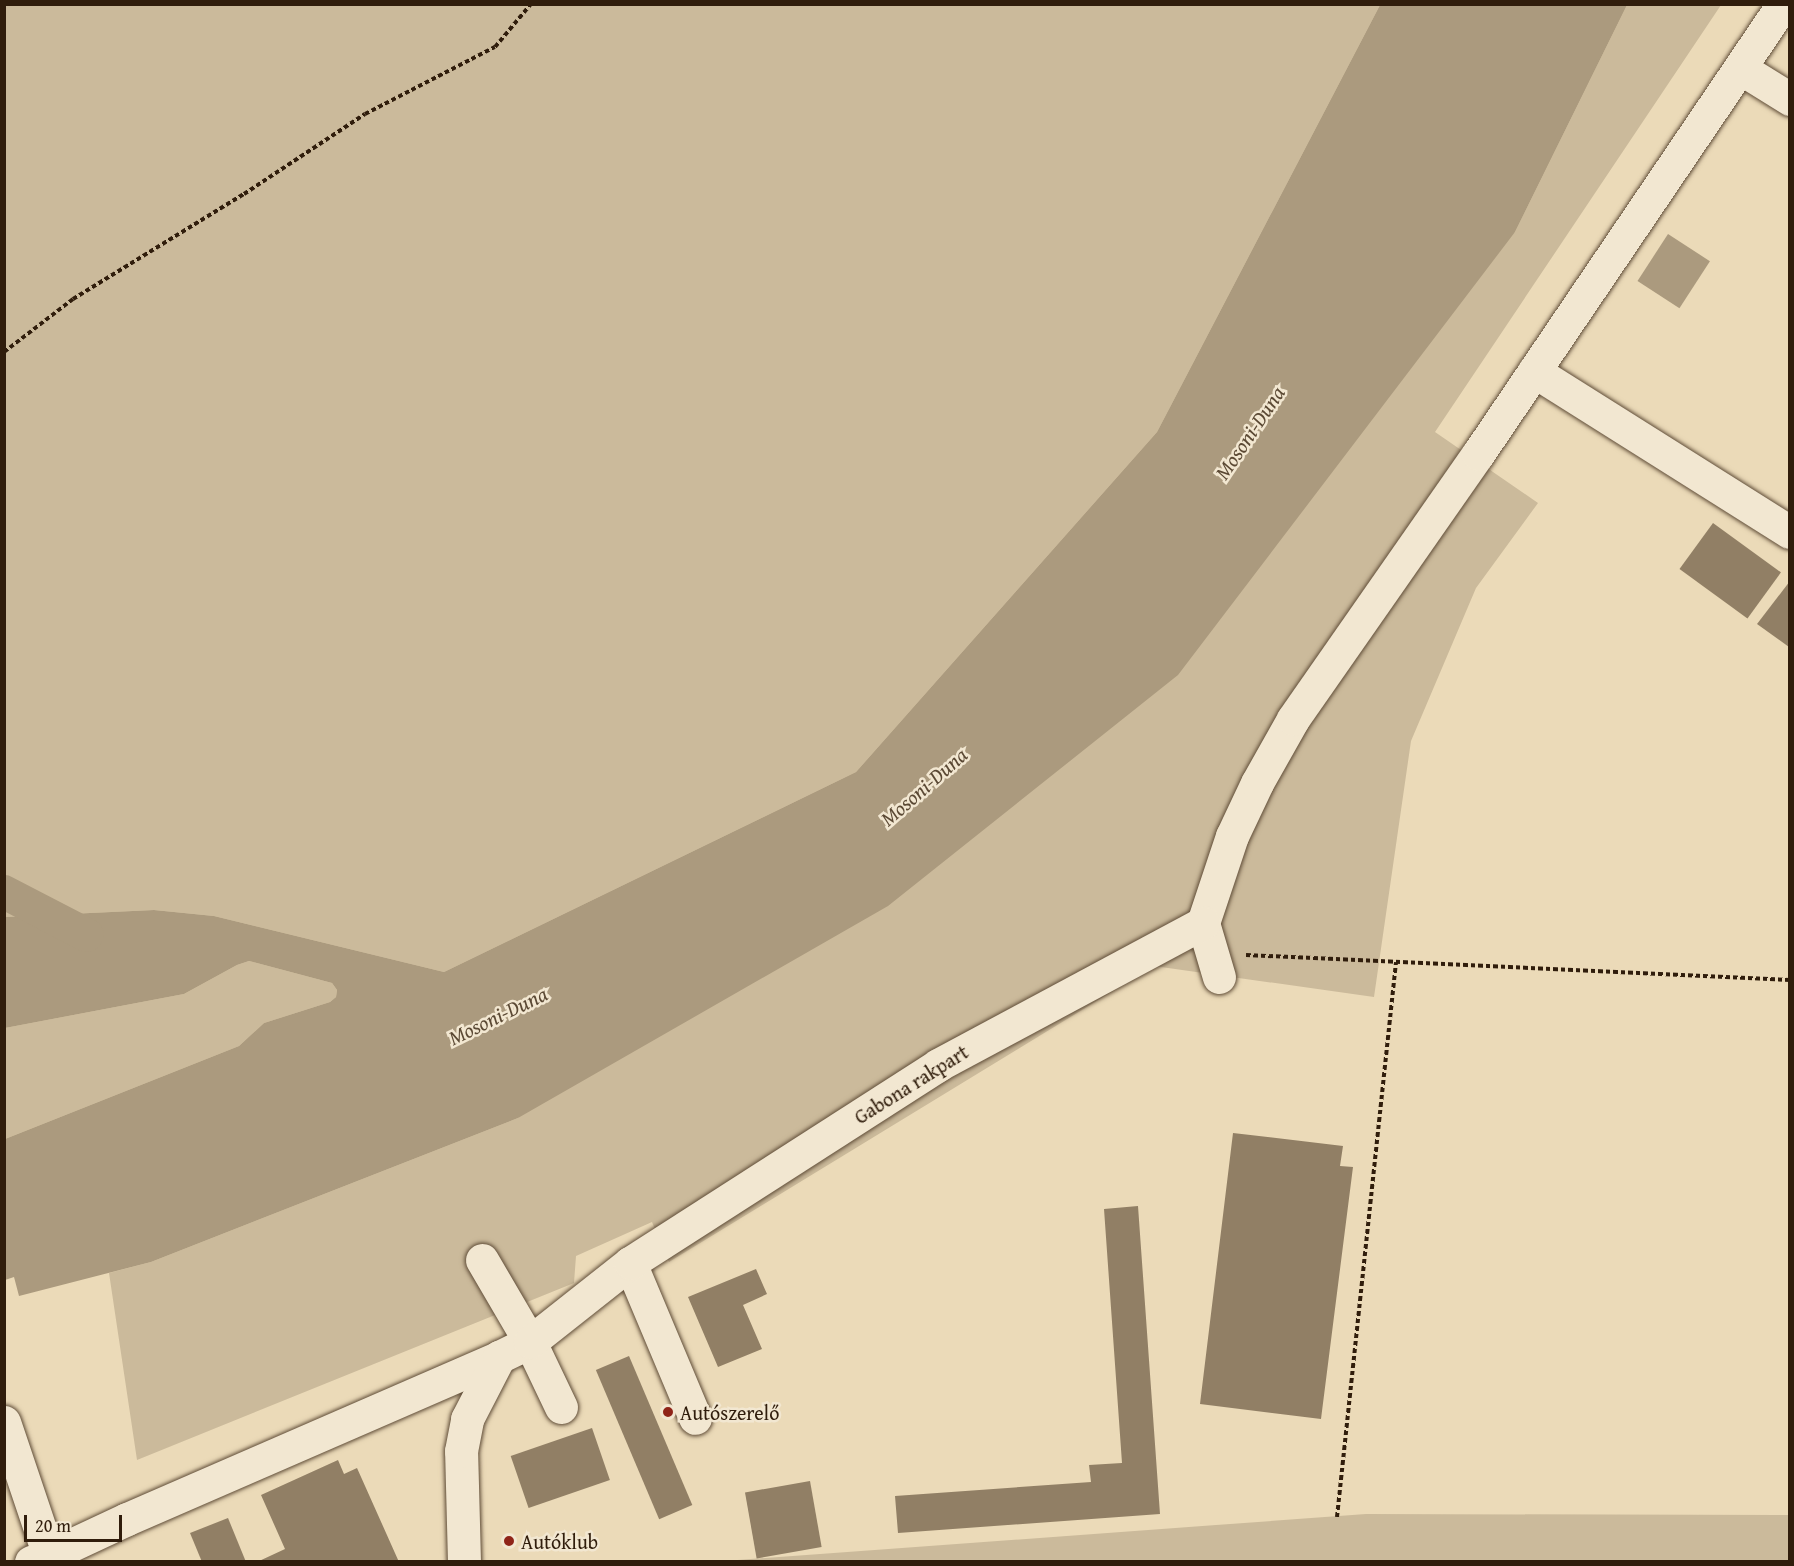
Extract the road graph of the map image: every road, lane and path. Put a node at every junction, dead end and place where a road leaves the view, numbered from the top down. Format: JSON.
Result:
{"nodes":[{"id":1,"x":531,"y":4,"type":"edge"},
{"id":2,"x":1783,"y":4,"type":"edge"},
{"id":3,"x":1740,"y":68,"type":"junction"},
{"id":4,"x":1790,"y":99,"type":"edge"},
{"id":5,"x":4,"y":352,"type":"edge"},
{"id":6,"x":1534,"y":371,"type":"junction"},
{"id":7,"x":1790,"y":532,"type":"edge"},
{"id":8,"x":1203,"y":923,"type":"junction"},
{"id":9,"x":1396,"y":962,"type":"junction"},
{"id":10,"x":1216,"y":965,"type":"joint"},
{"id":11,"x":1790,"y":981,"type":"edge"},
{"id":12,"x":482,"y":1260,"type":"dead end"},
{"id":13,"x":630,"y":1263,"type":"junction"},
{"id":14,"x":530,"y":1342,"type":"junction"},
{"id":15,"x":499,"y":1357,"type":"junction"},
{"id":16,"x":561,"y":1407,"type":"dead end"},
{"id":17,"x":695,"y":1418,"type":"dead end"},
{"id":18,"x":4,"y":1422,"type":"edge"},
{"id":19,"x":1337,"y":1516,"type":"dead end"},
{"id":20,"x":44,"y":1559,"type":"edge"},
{"id":21,"x":464,"y":1562,"type":"edge"}],
"edges":[{"from":1,"to":5,"type":"path"},
{"from":2,"to":3,"type":"street"},
{"from":3,"to":4,"type":"street"},
{"from":3,"to":6,"type":"street"},
{"from":6,"to":7,"type":"street"},
{"from":6,"to":8,"type":"street"},
{"from":8,"to":10,"type":"street"},
{"from":8,"to":13,"type":"street","name":"Gabona rakpart"},
{"from":9,"to":10,"type":"path"},
{"from":9,"to":11,"type":"path"},
{"from":9,"to":19,"type":"path"},
{"from":12,"to":14,"type":"street"},
{"from":13,"to":14,"type":"street","name":"Gabona rakpart"},
{"from":13,"to":17,"type":"street"},
{"from":14,"to":15,"type":"street","name":"Gabona rakpart"},
{"from":14,"to":16,"type":"street"},
{"from":15,"to":20,"type":"street","name":"Gabona rakpart"},
{"from":15,"to":21,"type":"street"},
{"from":18,"to":20,"type":"street"}]}
